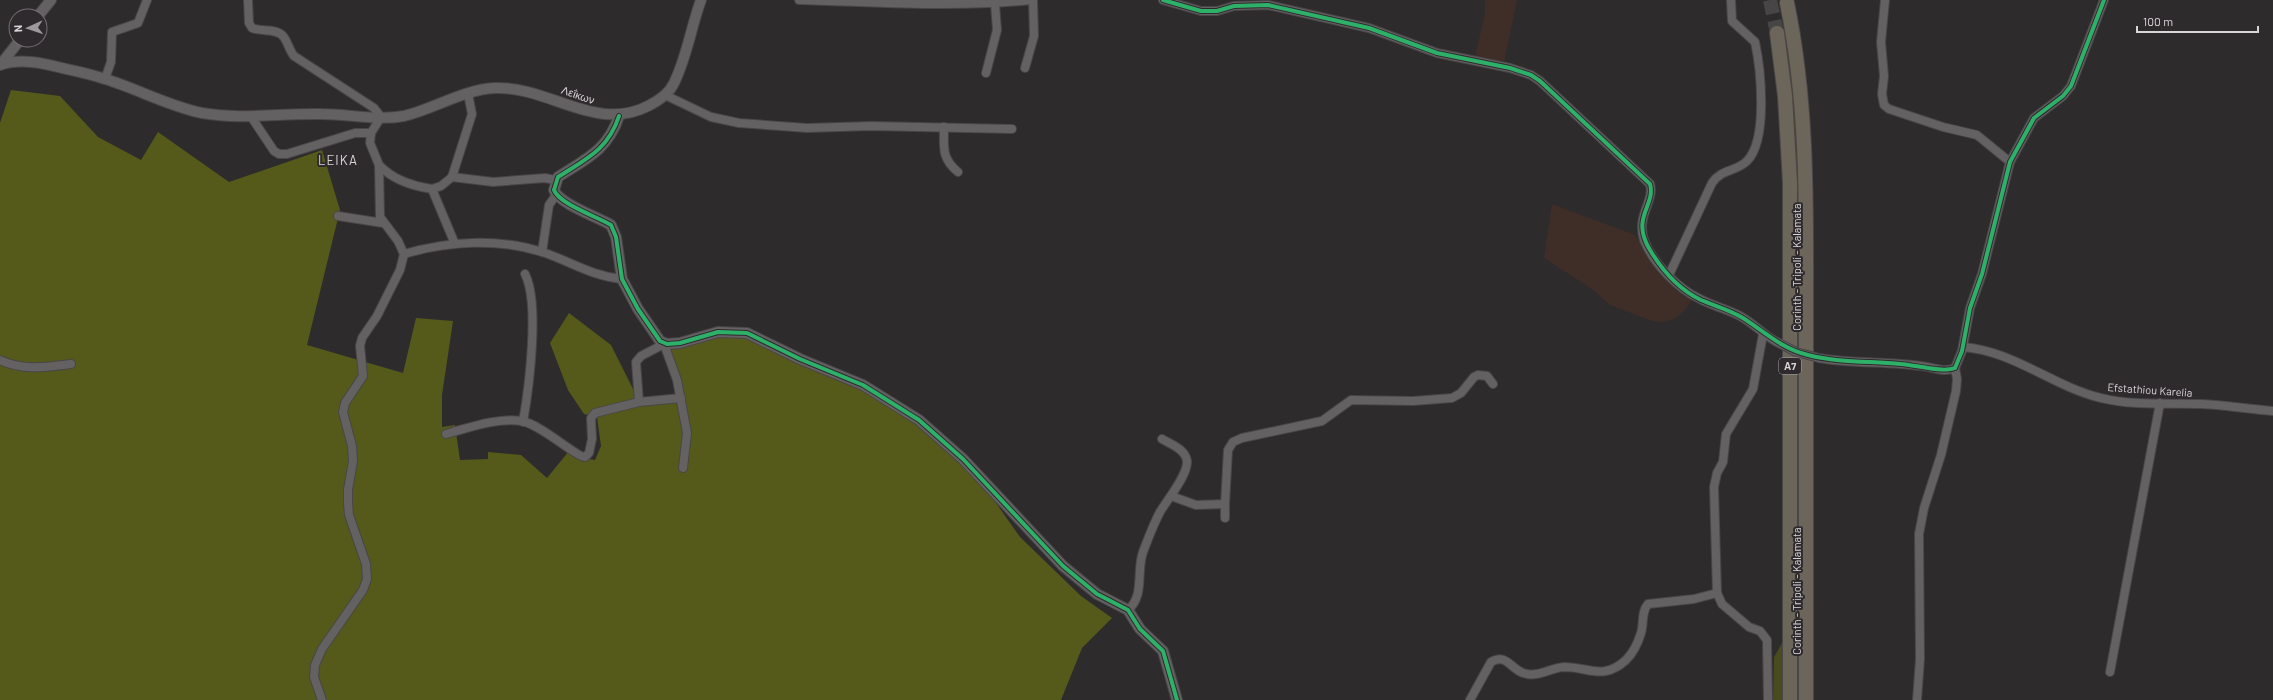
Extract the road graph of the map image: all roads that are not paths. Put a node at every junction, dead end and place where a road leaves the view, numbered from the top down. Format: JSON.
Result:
{"nodes":[{"id":1,"x":51,"y":0,"type":"edge"},
{"id":2,"x":147,"y":0,"type":"edge"},
{"id":3,"x":248,"y":0,"type":"edge"},
{"id":4,"x":701,"y":0,"type":"edge"},
{"id":5,"x":799,"y":0,"type":"edge"},
{"id":6,"x":807,"y":0,"type":"edge"},
{"id":7,"x":1032,"y":0,"type":"edge"},
{"id":8,"x":1163,"y":0,"type":"edge"},
{"id":9,"x":1730,"y":0,"type":"edge"},
{"id":10,"x":1885,"y":0,"type":"edge"},
{"id":11,"x":2104,"y":0,"type":"edge"},
{"id":12,"x":995,"y":4,"type":"junction"},
{"id":13,"x":1786,"y":4,"type":"dead end"},
{"id":14,"x":44,"y":8,"type":"edge"},
{"id":15,"x":1777,"y":33,"type":"tunnel mouth"},
{"id":16,"x":13,"y":48,"type":"edge"},
{"id":17,"x":0,"y":64,"type":"edge"},
{"id":18,"x":1025,"y":68,"type":"dead end"},
{"id":19,"x":986,"y":73,"type":"dead end"},
{"id":20,"x":105,"y":79,"type":"junction"},
{"id":21,"x":468,"y":94,"type":"junction"},
{"id":22,"x":665,"y":96,"type":"junction"},
{"id":23,"x":619,"y":116,"type":"junction"},
{"id":24,"x":381,"y":117,"type":"junction"},
{"id":25,"x":252,"y":118,"type":"junction"},
{"id":26,"x":944,"y":127,"type":"junction"},
{"id":27,"x":1012,"y":129,"type":"dead end"},
{"id":28,"x":371,"y":133,"type":"junction"},
{"id":29,"x":2010,"y":162,"type":"junction"},
{"id":30,"x":379,"y":165,"type":"junction"},
{"id":31,"x":958,"y":172,"type":"dead end"},
{"id":32,"x":452,"y":177,"type":"junction"},
{"id":33,"x":556,"y":180,"type":"junction"},
{"id":34,"x":432,"y":188,"type":"junction"},
{"id":35,"x":556,"y":196,"type":"junction"},
{"id":36,"x":338,"y":216,"type":"dead end"},
{"id":37,"x":383,"y":223,"type":"junction"},
{"id":38,"x":455,"y":244,"type":"junction"},
{"id":39,"x":542,"y":252,"type":"junction"},
{"id":40,"x":404,"y":254,"type":"junction"},
{"id":41,"x":525,"y":274,"type":"dead end"},
{"id":42,"x":1669,"y":275,"type":"junction"},
{"id":43,"x":622,"y":279,"type":"junction"},
{"id":44,"x":1763,"y":334,"type":"junction"},
{"id":45,"x":664,"y":344,"type":"junction"},
{"id":46,"x":1963,"y":347,"type":"junction"},
{"id":47,"x":0,"y":360,"type":"edge"},
{"id":48,"x":71,"y":364,"type":"dead end"},
{"id":49,"x":1955,"y":368,"type":"junction"},
{"id":50,"x":1493,"y":384,"type":"dead end"},
{"id":51,"x":681,"y":398,"type":"junction"},
{"id":52,"x":639,"y":402,"type":"junction"},
{"id":53,"x":2160,"y":403,"type":"junction"},
{"id":54,"x":2273,"y":412,"type":"edge"},
{"id":55,"x":523,"y":422,"type":"junction"},
{"id":56,"x":446,"y":434,"type":"dead end"},
{"id":57,"x":1162,"y":440,"type":"dead end"},
{"id":58,"x":682,"y":468,"type":"dead end"},
{"id":59,"x":1172,"y":496,"type":"junction"},
{"id":60,"x":1225,"y":504,"type":"junction"},
{"id":61,"x":1225,"y":518,"type":"dead end"},
{"id":62,"x":1717,"y":593,"type":"junction"},
{"id":63,"x":1128,"y":610,"type":"junction"},
{"id":64,"x":2110,"y":672,"type":"dead end"},
{"id":65,"x":322,"y":700,"type":"edge"},
{"id":66,"x":1177,"y":700,"type":"edge"},
{"id":67,"x":1470,"y":700,"type":"edge"},
{"id":68,"x":1768,"y":700,"type":"edge"},
{"id":69,"x":1790,"y":700,"type":"edge"},
{"id":70,"x":1806,"y":700,"type":"edge"},
{"id":71,"x":1917,"y":700,"type":"edge"}],
"edges":[{"from":1,"to":14,"type":"street"},
{"from":2,"to":20,"type":"street"},
{"from":3,"to":24,"type":"street"},
{"from":4,"to":22,"type":"street"},
{"from":5,"to":6,"type":"street"},
{"from":6,"to":12,"type":"street"},
{"from":7,"to":12,"type":"street"},
{"from":7,"to":18,"type":"street"},
{"from":8,"to":42,"type":"street"},
{"from":9,"to":42,"type":"street"},
{"from":10,"to":29,"type":"street"},
{"from":11,"to":29,"type":"street"},
{"from":12,"to":19,"type":"street"},
{"from":13,"to":70,"type":"highway","name":"Corinth - Tripoli - Kalamata","number":"Α7"},
{"from":15,"to":69,"type":"highway","name":"Corinth - Tripoli - Kalamata","number":"Α7"},
{"from":16,"to":17,"type":"street"},
{"from":17,"to":20,"type":"street","name":"Λεΐκων"},
{"from":20,"to":25,"type":"street","name":"Λεΐκων"},
{"from":21,"to":23,"type":"street","name":"Λεΐκων"},
{"from":21,"to":24,"type":"street","name":"Λεΐκων"},
{"from":21,"to":32,"type":"street"},
{"from":22,"to":23,"type":"street","name":"Λεΐκων"},
{"from":22,"to":26,"type":"street"},
{"from":23,"to":33,"type":"street"},
{"from":24,"to":25,"type":"street","name":"Λεΐκων"},
{"from":24,"to":28,"type":"street"},
{"from":25,"to":28,"type":"street"},
{"from":26,"to":27,"type":"street"},
{"from":26,"to":31,"type":"street"},
{"from":28,"to":30,"type":"street"},
{"from":29,"to":46,"type":"street"},
{"from":30,"to":34,"type":"street"},
{"from":30,"to":37,"type":"street"},
{"from":32,"to":33,"type":"street"},
{"from":32,"to":34,"type":"street"},
{"from":33,"to":35,"type":"street"},
{"from":34,"to":38,"type":"street"},
{"from":35,"to":39,"type":"street"},
{"from":35,"to":43,"type":"street"},
{"from":36,"to":37,"type":"street"},
{"from":37,"to":40,"type":"street"},
{"from":38,"to":39,"type":"street"},
{"from":38,"to":40,"type":"street"},
{"from":39,"to":43,"type":"street"},
{"from":40,"to":65,"type":"street"},
{"from":41,"to":55,"type":"street"},
{"from":42,"to":44,"type":"street"},
{"from":43,"to":45,"type":"street"},
{"from":44,"to":49,"type":"street","bridge":true},
{"from":44,"to":62,"type":"street"},
{"from":45,"to":51,"type":"street"},
{"from":45,"to":52,"type":"street"},
{"from":45,"to":63,"type":"street"},
{"from":46,"to":49,"type":"street"},
{"from":46,"to":53,"type":"street","name":"Efstathiou Karelia"},
{"from":47,"to":48,"type":"street"},
{"from":49,"to":71,"type":"street"},
{"from":50,"to":60,"type":"street"},
{"from":51,"to":52,"type":"street"},
{"from":51,"to":58,"type":"street"},
{"from":52,"to":55,"type":"street"},
{"from":53,"to":54,"type":"street","name":"Efstathiou Karelia"},
{"from":53,"to":64,"type":"street"},
{"from":55,"to":56,"type":"street"},
{"from":57,"to":59,"type":"street"},
{"from":59,"to":60,"type":"street"},
{"from":59,"to":63,"type":"street"},
{"from":60,"to":61,"type":"street"},
{"from":62,"to":67,"type":"street"},
{"from":62,"to":68,"type":"street"},
{"from":63,"to":66,"type":"street"}]}
